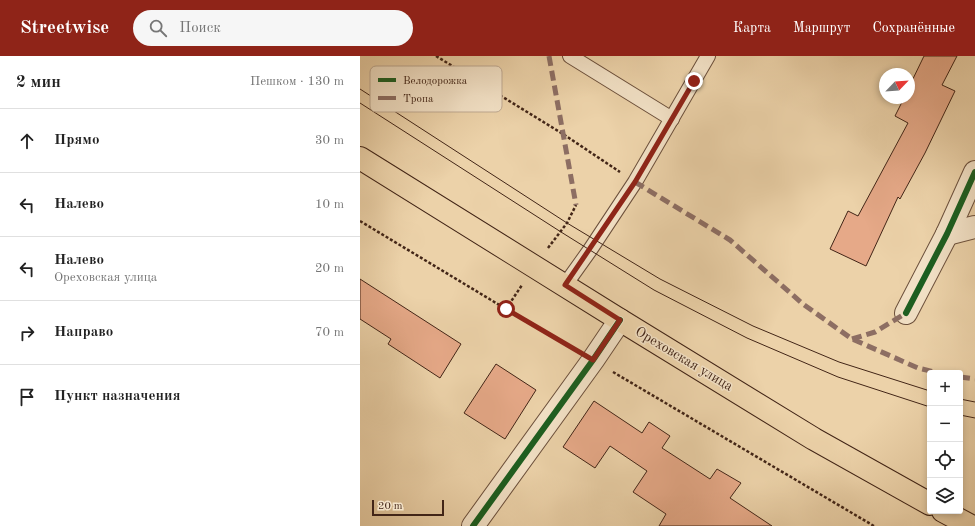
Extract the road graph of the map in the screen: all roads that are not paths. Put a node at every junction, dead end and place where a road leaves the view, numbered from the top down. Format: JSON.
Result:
{"nodes":[{"id":1,"x":570,"y":56,"type":"edge"},
{"id":2,"x":708,"y":56,"type":"edge"},
{"id":3,"x":672,"y":119,"type":"junction"},
{"id":4,"x":360,"y":158,"type":"edge"},
{"id":5,"x":975,"y":172,"type":"edge"},
{"id":6,"x":975,"y":227,"type":"edge"},
{"id":7,"x":947,"y":234,"type":"junction"},
{"id":8,"x":565,"y":285,"type":"junction"},
{"id":9,"x":906,"y":313,"type":"dead end"},
{"id":10,"x":620,"y":320,"type":"junction"},
{"id":11,"x":927,"y":502,"type":"edge"},
{"id":12,"x":949,"y":514,"type":"edge"},
{"id":13,"x":473,"y":526,"type":"edge"},
{"id":14,"x":972,"y":526,"type":"edge"}],
"edges":[{"from":1,"to":3,"type":"lane"},
{"from":2,"to":3,"type":"lane"},
{"from":3,"to":8,"type":"lane"},
{"from":4,"to":8,"type":"main road","name":"Ореховская улица"},
{"from":5,"to":7,"type":"street"},
{"from":6,"to":7,"type":"street"},
{"from":7,"to":9,"type":"street"},
{"from":8,"to":10,"type":"main road","name":"Ореховская улица"},
{"from":10,"to":11,"type":"main road","name":"Ореховская улица"},
{"from":10,"to":13,"type":"street"},
{"from":12,"to":14,"type":"main road"}]}
